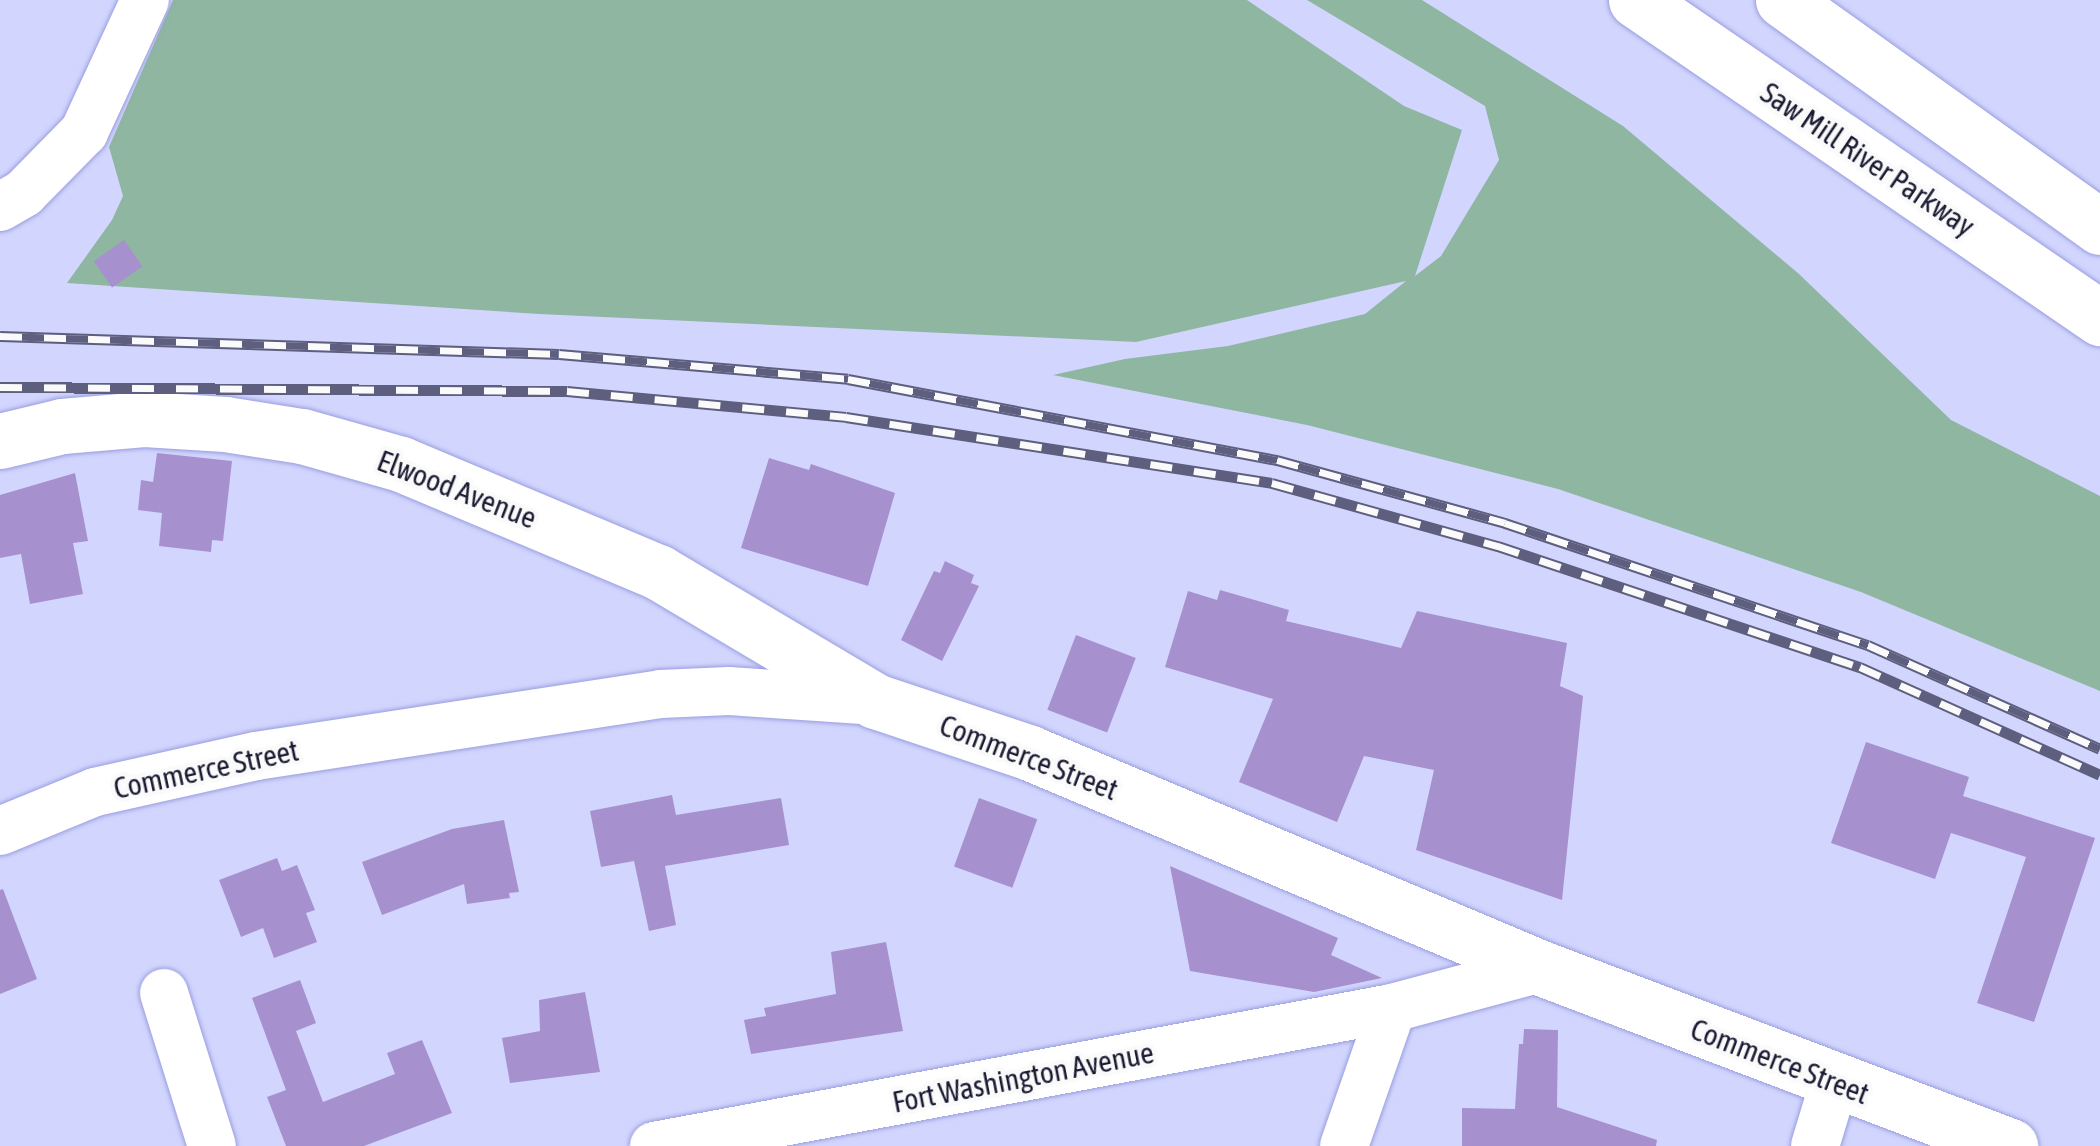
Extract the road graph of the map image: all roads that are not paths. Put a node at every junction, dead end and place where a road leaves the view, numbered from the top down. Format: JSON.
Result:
{"nodes":[{"id":1,"x":145,"y":0,"type":"edge"},
{"id":2,"x":1636,"y":0,"type":"edge"},
{"id":3,"x":1783,"y":0,"type":"edge"},
{"id":4,"x":0,"y":207,"type":"edge"},
{"id":5,"x":2100,"y":227,"type":"edge"},
{"id":6,"x":2100,"y":318,"type":"edge"},
{"id":7,"x":0,"y":441,"type":"edge"},
{"id":8,"x":875,"y":701,"type":"junction"},
{"id":9,"x":0,"y":832,"type":"edge"},
{"id":10,"x":1541,"y":968,"type":"junction"},
{"id":11,"x":164,"y":993,"type":"dead end"},
{"id":12,"x":1392,"y":1008,"type":"junction"},
{"id":13,"x":1834,"y":1083,"type":"junction"},
{"id":14,"x":212,"y":1146,"type":"edge"},
{"id":15,"x":654,"y":1146,"type":"edge"},
{"id":16,"x":1344,"y":1146,"type":"edge"},
{"id":17,"x":1815,"y":1146,"type":"edge"},
{"id":18,"x":2010,"y":1146,"type":"edge"}],
"edges":[{"from":1,"to":4,"type":"street"},
{"from":2,"to":6,"type":"main road","name":"Saw Mill River Parkway"},
{"from":3,"to":5,"type":"main road"},
{"from":7,"to":8,"type":"main road","name":"Elwood Avenue"},
{"from":8,"to":9,"type":"street","name":"Commerce Street"},
{"from":8,"to":10,"type":"main road","name":"Commerce Street"},
{"from":10,"to":12,"type":"street","name":"Fort Washington Avenue"},
{"from":10,"to":13,"type":"main road","name":"Commerce Street"},
{"from":11,"to":14,"type":"street"},
{"from":12,"to":15,"type":"street","name":"Fort Washington Avenue"},
{"from":12,"to":16,"type":"street"},
{"from":13,"to":17,"type":"street"},
{"from":13,"to":18,"type":"main road","name":"Commerce Street"}]}
